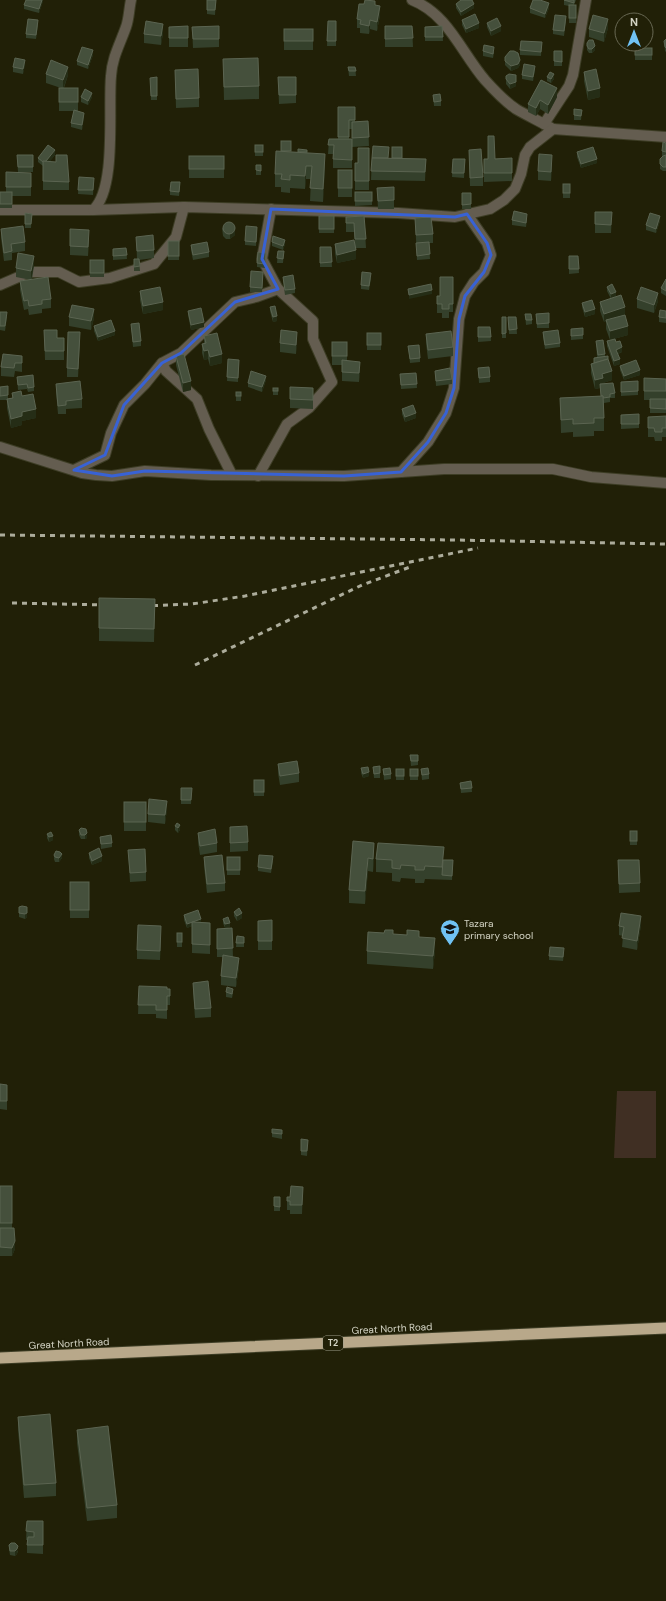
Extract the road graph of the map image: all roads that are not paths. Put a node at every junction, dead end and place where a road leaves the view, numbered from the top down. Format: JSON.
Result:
{"nodes":[{"id":1,"x":131,"y":0,"type":"edge"},
{"id":2,"x":412,"y":0,"type":"edge"},
{"id":3,"x":586,"y":0,"type":"edge"},
{"id":4,"x":544,"y":124,"type":"junction"},
{"id":5,"x":553,"y":129,"type":"junction"},
{"id":6,"x":666,"y":137,"type":"edge"},
{"id":7,"x":184,"y":207,"type":"junction"},
{"id":8,"x":0,"y":210,"type":"edge"},
{"id":9,"x":93,"y":210,"type":"junction"},
{"id":10,"x":271,"y":210,"type":"junction"},
{"id":11,"x":467,"y":214,"type":"junction"},
{"id":12,"x":0,"y":285,"type":"edge"},
{"id":13,"x":278,"y":289,"type":"junction"},
{"id":14,"x":162,"y":363,"type":"junction"},
{"id":15,"x":0,"y":447,"type":"edge"},
{"id":16,"x":74,"y":470,"type":"junction"},
{"id":17,"x":401,"y":472,"type":"junction"},
{"id":18,"x":232,"y":475,"type":"junction"},
{"id":19,"x":258,"y":476,"type":"junction"},
{"id":20,"x":666,"y":483,"type":"edge"},
{"id":21,"x":666,"y":1328,"type":"edge"},
{"id":22,"x":0,"y":1358,"type":"edge"}],
"edges":[{"from":1,"to":9,"type":"street"},
{"from":2,"to":4,"type":"street"},
{"from":3,"to":4,"type":"street"},
{"from":4,"to":5,"type":"street"},
{"from":5,"to":6,"type":"street"},
{"from":5,"to":11,"type":"street"},
{"from":7,"to":9,"type":"street"},
{"from":7,"to":10,"type":"street"},
{"from":7,"to":12,"type":"street"},
{"from":8,"to":9,"type":"street"},
{"from":10,"to":11,"type":"street"},
{"from":10,"to":13,"type":"street"},
{"from":11,"to":17,"type":"street"},
{"from":13,"to":14,"type":"street"},
{"from":13,"to":19,"type":"street"},
{"from":14,"to":16,"type":"street"},
{"from":14,"to":18,"type":"street"},
{"from":15,"to":16,"type":"street"},
{"from":16,"to":18,"type":"street"},
{"from":17,"to":19,"type":"street"},
{"from":17,"to":20,"type":"street"},
{"from":18,"to":19,"type":"street"},
{"from":21,"to":22,"type":"highway","name":"Great North Road","number":"T2"}]}
